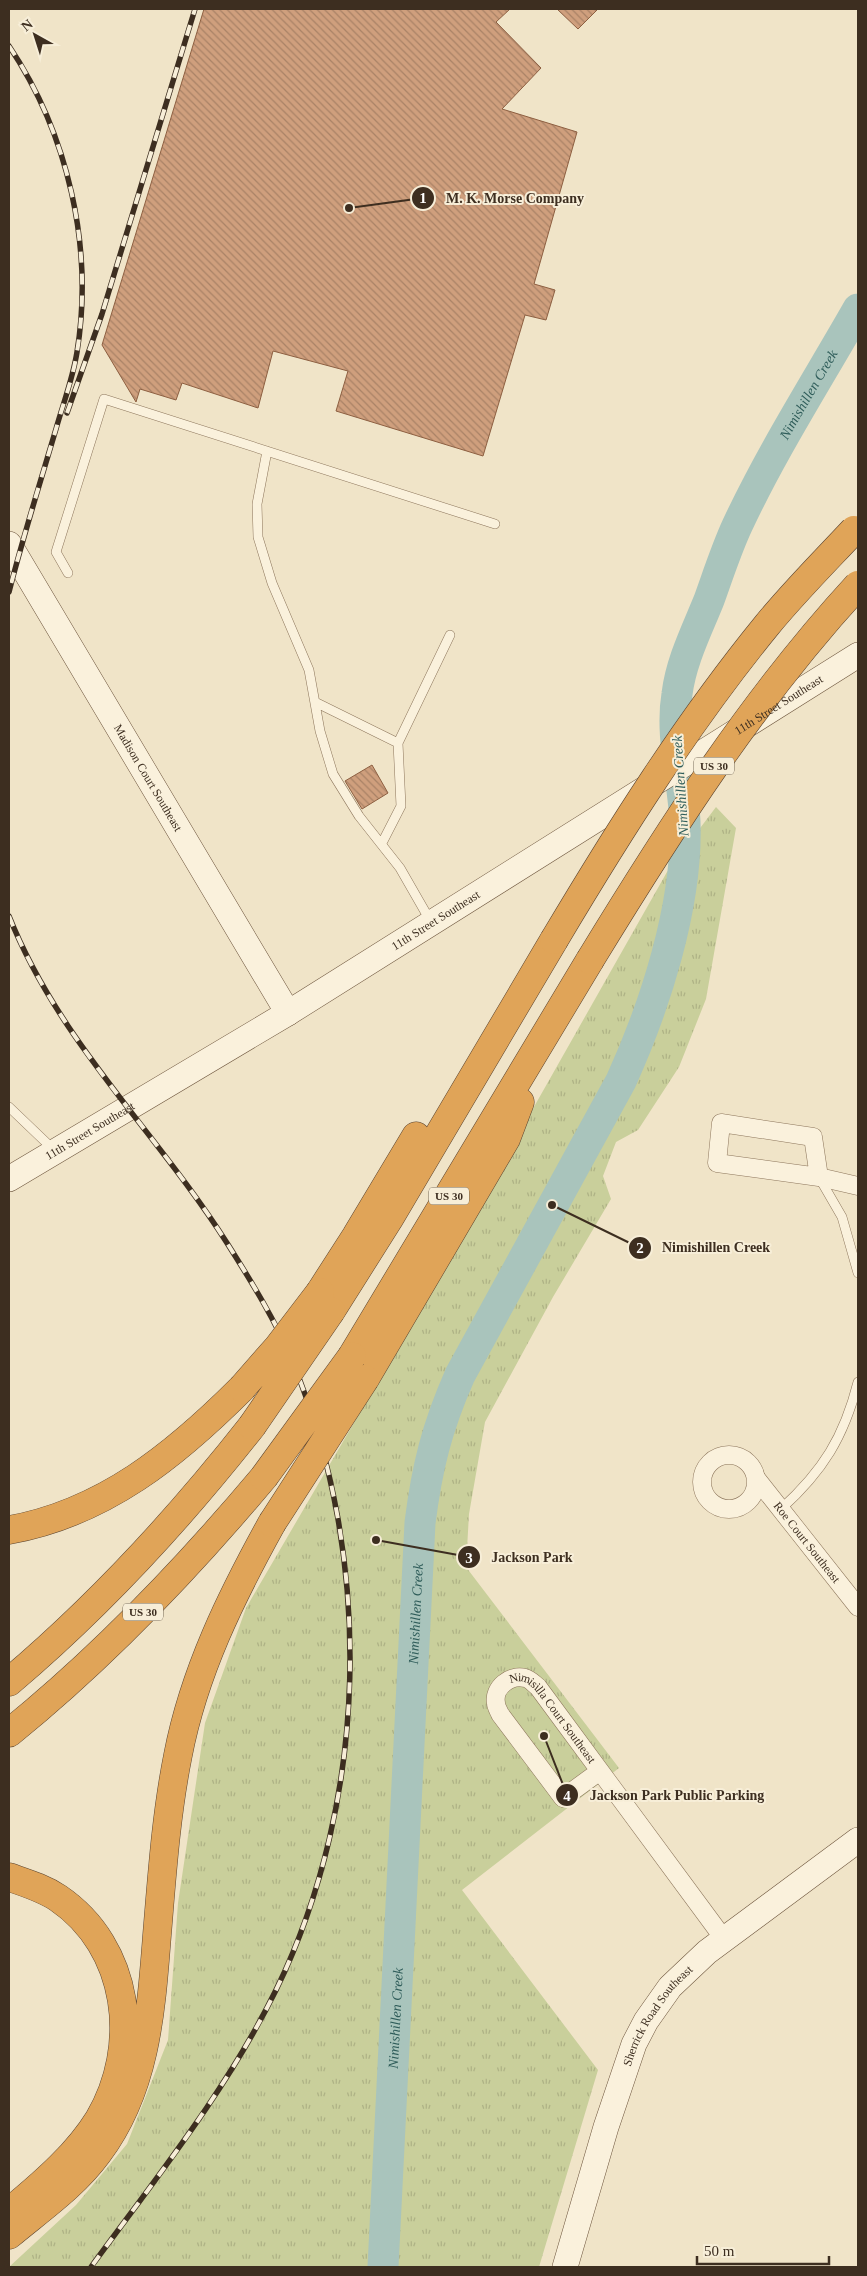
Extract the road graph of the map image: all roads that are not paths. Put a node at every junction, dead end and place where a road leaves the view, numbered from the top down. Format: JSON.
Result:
{"nodes":[{"id":1,"x":267,"y":451,"type":"junction"},
{"id":2,"x":495,"y":524,"type":"dead end"},
{"id":3,"x":856,"y":528,"type":"edge"},
{"id":4,"x":9,"y":544,"type":"edge"},
{"id":5,"x":68,"y":573,"type":"dead end"},
{"id":6,"x":858,"y":586,"type":"edge"},
{"id":7,"x":450,"y":635,"type":"dead end"},
{"id":8,"x":858,"y":655,"type":"edge"},
{"id":9,"x":315,"y":702,"type":"junction"},
{"id":10,"x":398,"y":743,"type":"junction"},
{"id":11,"x":382,"y":843,"type":"junction"},
{"id":12,"x":432,"y":924,"type":"junction"},
{"id":13,"x":288,"y":1013,"type":"junction"},
{"id":14,"x":546,"y":1035,"type":"junction"},
{"id":15,"x":9,"y":1107,"type":"edge"},
{"id":16,"x":55,"y":1151,"type":"junction"},
{"id":17,"x":819,"y":1177,"type":"junction"},
{"id":18,"x":9,"y":1179,"type":"edge"},
{"id":19,"x":858,"y":1186,"type":"edge"},
{"id":20,"x":858,"y":1273,"type":"edge"},
{"id":21,"x":325,"y":1301,"type":"junction"},
{"id":22,"x":858,"y":1382,"type":"edge"},
{"id":23,"x":756,"y":1478,"type":"dead end"},
{"id":24,"x":781,"y":1509,"type":"junction"},
{"id":25,"x":9,"y":1530,"type":"edge"},
{"id":26,"x":855,"y":1596,"type":"edge"},
{"id":27,"x":9,"y":1682,"type":"edge"},
{"id":28,"x":9,"y":1733,"type":"edge"},
{"id":29,"x":600,"y":1771,"type":"junction"},
{"id":30,"x":858,"y":1840,"type":"edge"},
{"id":31,"x":9,"y":1877,"type":"edge"},
{"id":32,"x":724,"y":1939,"type":"junction"},
{"id":33,"x":64,"y":2163,"type":"junction"},
{"id":34,"x":9,"y":2191,"type":"edge"},
{"id":35,"x":9,"y":2212,"type":"edge"},
{"id":36,"x":9,"y":2235,"type":"edge"},
{"id":37,"x":565,"y":2267,"type":"edge"}],
"edges":[{"from":1,"to":2,"type":"lane"},
{"from":1,"to":5,"type":"lane"},
{"from":1,"to":9,"type":"lane"},
{"from":3,"to":21,"type":"highway","number":"US 30","bridge":true},
{"from":4,"to":13,"type":"street","name":"Madison Court Southeast"},
{"from":6,"to":14,"type":"highway","number":"US 30","bridge":true},
{"from":7,"to":10,"type":"lane"},
{"from":8,"to":12,"type":"street","name":"11th Street Southeast","bridge":true},
{"from":9,"to":10,"type":"lane"},
{"from":9,"to":11,"type":"lane"},
{"from":10,"to":11,"type":"lane"},
{"from":11,"to":12,"type":"lane"},
{"from":12,"to":13,"type":"street","name":"11th Street Southeast"},
{"from":13,"to":16,"type":"street","name":"11th Street Southeast"},
{"from":14,"to":28,"type":"highway","number":"US 30","bridge":true},
{"from":14,"to":36,"type":"highway","bridge":true},
{"from":15,"to":16,"type":"lane"},
{"from":16,"to":18,"type":"street","name":"11th Street Southeast"},
{"from":17,"to":17,"type":"street"},
{"from":17,"to":19,"type":"street"},
{"from":17,"to":20,"type":"lane"},
{"from":21,"to":25,"type":"highway","bridge":true},
{"from":21,"to":27,"type":"highway","number":"US 30","bridge":true},
{"from":22,"to":24,"type":"lane"},
{"from":23,"to":24,"type":"street","name":"Roe Court Southeast"},
{"from":24,"to":26,"type":"street","name":"Roe Court Southeast"},
{"from":29,"to":29,"type":"street","name":"Nimisilla Court Southeast"},
{"from":29,"to":32,"type":"street","name":"Nimisilla Court Southeast"},
{"from":30,"to":32,"type":"street","name":"Sherrick Road Southeast"},
{"from":31,"to":33,"type":"highway"},
{"from":32,"to":37,"type":"street","name":"Sherrick Road Southeast"},
{"from":33,"to":34,"type":"highway"},
{"from":33,"to":35,"type":"highway"}]}
